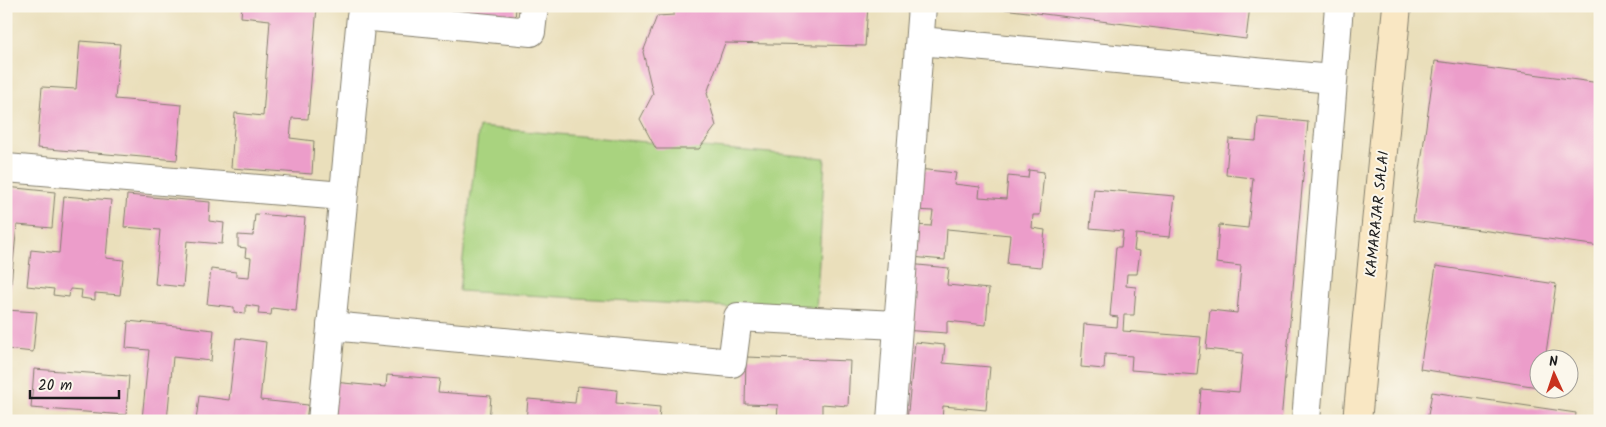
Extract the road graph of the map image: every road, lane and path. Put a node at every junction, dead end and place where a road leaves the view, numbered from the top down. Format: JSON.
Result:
{"nodes":[{"id":1,"x":534,"y":6,"type":"edge"},
{"id":2,"x":922,"y":6,"type":"edge"},
{"id":3,"x":1338,"y":6,"type":"edge"},
{"id":4,"x":1397,"y":6,"type":"edge"},
{"id":5,"x":920,"y":41,"type":"junction"},
{"id":6,"x":1332,"y":80,"type":"junction"},
{"id":7,"x":6,"y":168,"type":"edge"},
{"id":8,"x":343,"y":196,"type":"junction"},
{"id":9,"x":898,"y":325,"type":"junction"},
{"id":10,"x":331,"y":326,"type":"junction"},
{"id":11,"x":322,"y":421,"type":"edge"},
{"id":12,"x":891,"y":421,"type":"edge"},
{"id":13,"x":1306,"y":421,"type":"edge"},
{"id":14,"x":1358,"y":421,"type":"edge"}],
"edges":[{"from":1,"to":8,"type":"street"},
{"from":2,"to":5,"type":"street"},
{"from":3,"to":6,"type":"street"},
{"from":4,"to":14,"type":"street","name":"KAMARAJAR SALAI"},
{"from":5,"to":6,"type":"street"},
{"from":5,"to":9,"type":"street"},
{"from":6,"to":13,"type":"street"},
{"from":7,"to":8,"type":"street"},
{"from":8,"to":10,"type":"street"},
{"from":9,"to":10,"type":"street"},
{"from":9,"to":12,"type":"street"},
{"from":10,"to":11,"type":"street"}]}
